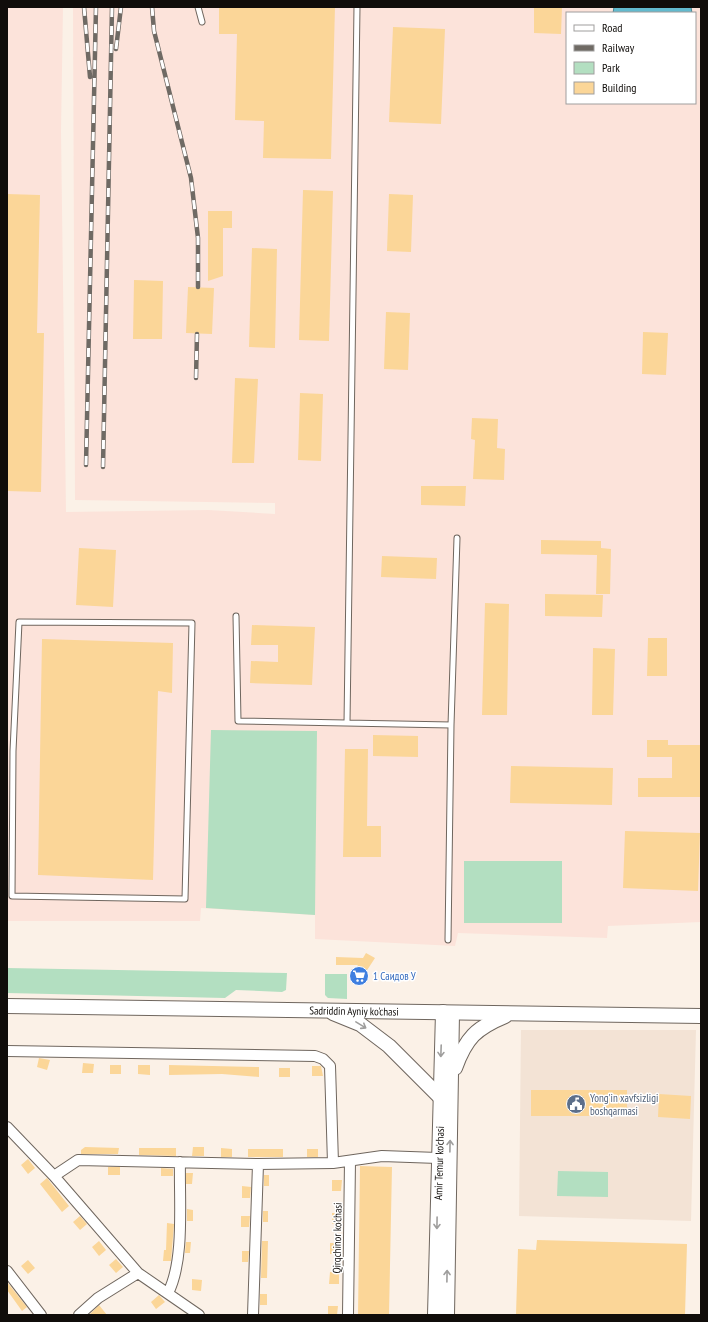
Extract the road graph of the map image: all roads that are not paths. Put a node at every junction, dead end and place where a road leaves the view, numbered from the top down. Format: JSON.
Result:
{"nodes":[{"id":1,"x":198,"y":7,"type":"edge"},
{"id":2,"x":357,"y":7,"type":"edge"},
{"id":3,"x":202,"y":22,"type":"dead end"},
{"id":4,"x":458,"y":538,"type":"dead end"},
{"id":5,"x":236,"y":616,"type":"dead end"},
{"id":6,"x":347,"y":723,"type":"junction"},
{"id":7,"x":451,"y":724,"type":"junction"},
{"id":8,"x":10,"y":751,"type":"edge"},
{"id":9,"x":448,"y":940,"type":"dead end"},
{"id":10,"x":7,"y":1006,"type":"edge"},
{"id":11,"x":325,"y":1010,"type":"junction"},
{"id":12,"x":447,"y":1012,"type":"junction"},
{"id":13,"x":511,"y":1014,"type":"junction"},
{"id":14,"x":701,"y":1016,"type":"edge"},
{"id":15,"x":7,"y":1051,"type":"edge"},
{"id":16,"x":452,"y":1077,"type":"junction"},
{"id":17,"x":440,"y":1097,"type":"junction"},
{"id":18,"x":7,"y":1127,"type":"edge"},
{"id":19,"x":438,"y":1158,"type":"junction"},
{"id":20,"x":350,"y":1161,"type":"junction"},
{"id":21,"x":180,"y":1162,"type":"junction"},
{"id":22,"x":333,"y":1163,"type":"junction"},
{"id":23,"x":258,"y":1164,"type":"junction"},
{"id":24,"x":54,"y":1176,"type":"junction"},
{"id":25,"x":7,"y":1272,"type":"edge"},
{"id":26,"x":138,"y":1273,"type":"junction"},
{"id":27,"x":168,"y":1293,"type":"junction"},
{"id":28,"x":41,"y":1315,"type":"edge"},
{"id":29,"x":79,"y":1315,"type":"edge"},
{"id":30,"x":199,"y":1315,"type":"edge"},
{"id":31,"x":253,"y":1315,"type":"edge"},
{"id":32,"x":348,"y":1315,"type":"edge"},
{"id":33,"x":435,"y":1315,"type":"edge"},
{"id":34,"x":447,"y":1315,"type":"edge"}],
"edges":[{"from":1,"to":3,"type":"lane"},
{"from":2,"to":6,"type":"lane"},
{"from":4,"to":7,"type":"lane"},
{"from":5,"to":6,"type":"lane"},
{"from":6,"to":7,"type":"lane"},
{"from":7,"to":9,"type":"lane"},
{"from":8,"to":8,"type":"lane"},
{"from":10,"to":11,"type":"street","name":"Sadriddin Ayniy ko'chasi"},
{"from":11,"to":12,"type":"street","name":"Sadriddin Ayniy ko'chasi"},
{"from":11,"to":17,"type":"street","one_way":true},
{"from":12,"to":13,"type":"street","name":"Sadriddin Ayniy ko'chasi"},
{"from":12,"to":16,"type":"street","name":"Amir Temur ko'chasi"},
{"from":12,"to":17,"type":"street","name":"Amir Temur ko'chasi","one_way":true},
{"from":13,"to":14,"type":"street","name":"Sadriddin Ayniy ko'chasi"},
{"from":13,"to":16,"type":"street"},
{"from":15,"to":22,"type":"street"},
{"from":34,"to":16,"type":"street","name":"Amir Temur ko'chasi","one_way":true},
{"from":17,"to":19,"type":"street","name":"Amir Temur ko'chasi"},
{"from":18,"to":24,"type":"street"},
{"from":19,"to":20,"type":"street"},
{"from":19,"to":33,"type":"street","name":"Amir Temur ko'chasi","one_way":true},
{"from":20,"to":22,"type":"street"},
{"from":20,"to":32,"type":"street","name":"Qirqchinor ko'chasi"},
{"from":21,"to":23,"type":"street"},
{"from":21,"to":24,"type":"street"},
{"from":21,"to":27,"type":"street"},
{"from":22,"to":23,"type":"street"},
{"from":23,"to":31,"type":"street"},
{"from":24,"to":26,"type":"street"},
{"from":25,"to":28,"type":"street"},
{"from":26,"to":27,"type":"street"},
{"from":26,"to":29,"type":"street"},
{"from":27,"to":30,"type":"street"}]}
